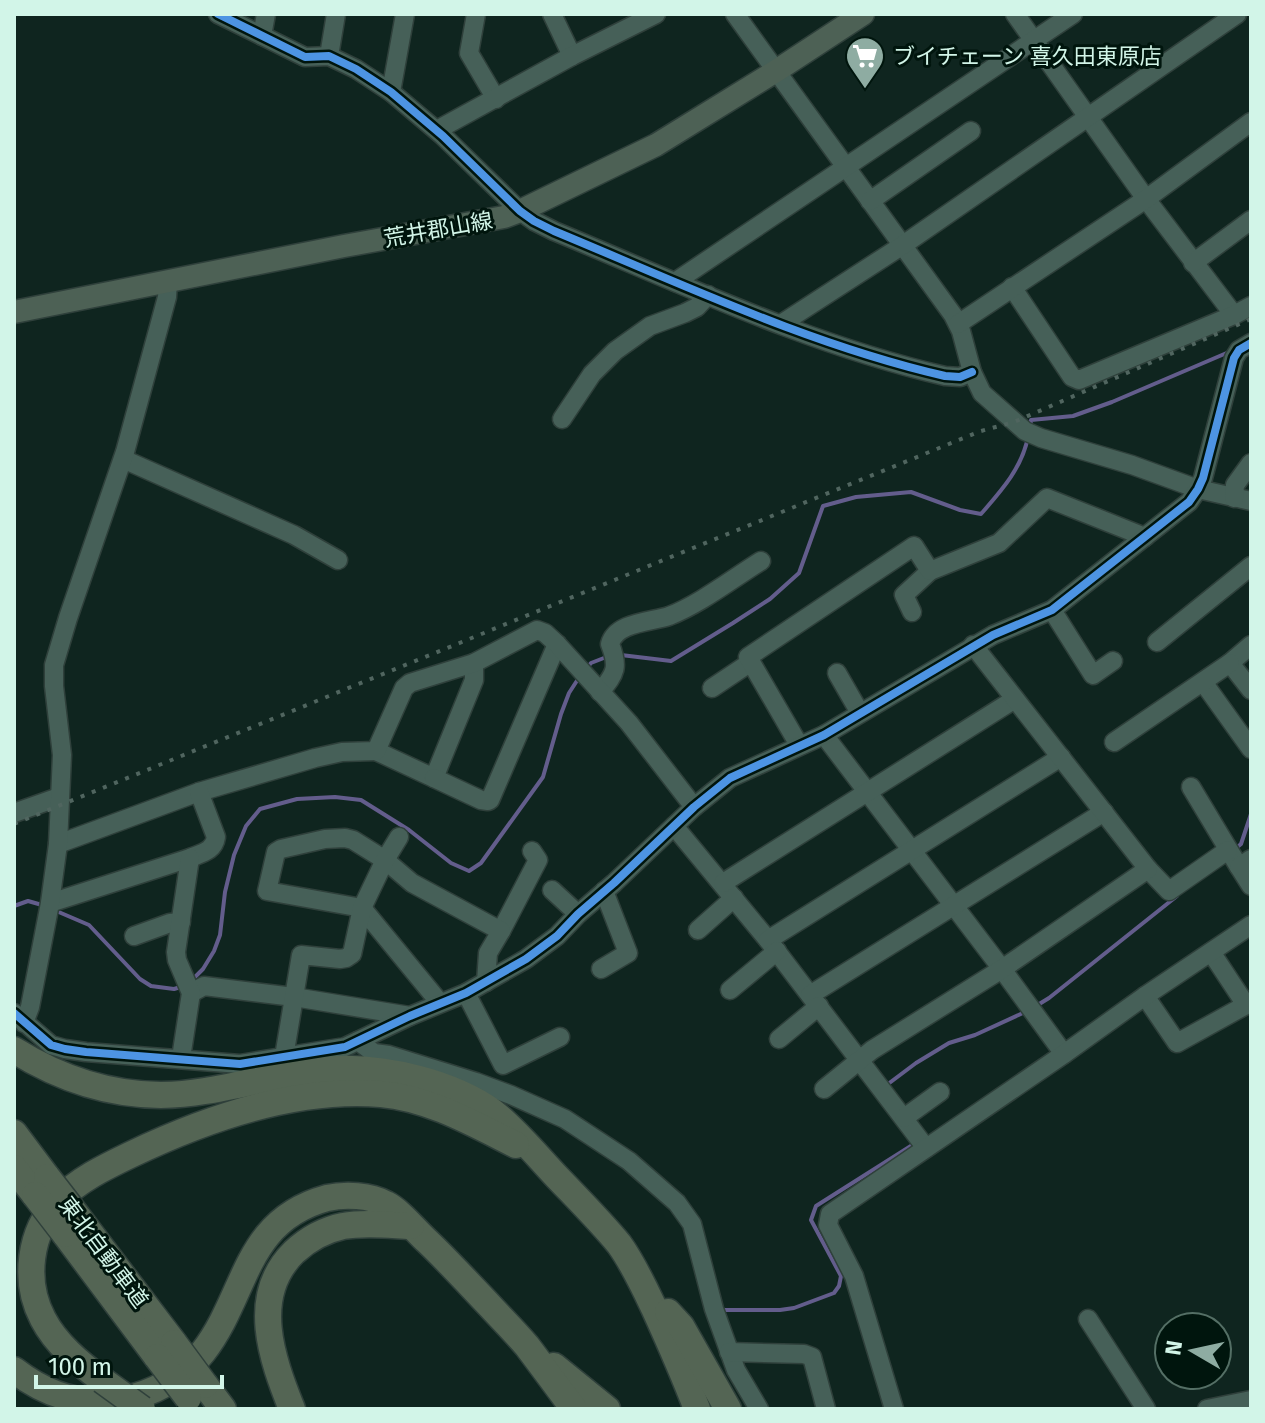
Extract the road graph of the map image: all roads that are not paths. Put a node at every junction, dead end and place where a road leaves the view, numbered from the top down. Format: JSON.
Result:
{"nodes":[{"id":1,"x":218,"y":14,"type":"edge"},
{"id":2,"x":266,"y":14,"type":"edge"},
{"id":3,"x":336,"y":14,"type":"edge"},
{"id":4,"x":405,"y":14,"type":"edge"},
{"id":5,"x":476,"y":14,"type":"edge"},
{"id":6,"x":552,"y":14,"type":"edge"},
{"id":7,"x":656,"y":14,"type":"edge"},
{"id":8,"x":735,"y":14,"type":"edge"},
{"id":9,"x":863,"y":14,"type":"edge"},
{"id":10,"x":1015,"y":14,"type":"edge"},
{"id":11,"x":1073,"y":14,"type":"edge"},
{"id":12,"x":1237,"y":14,"type":"edge"},
{"id":13,"x":262,"y":36,"type":"junction"},
{"id":14,"x":1035,"y":40,"type":"junction"},
{"id":15,"x":329,"y":56,"type":"junction"},
{"id":16,"x":572,"y":56,"type":"junction"},
{"id":17,"x":776,"y":71,"type":"junction"},
{"id":18,"x":391,"y":92,"type":"junction"},
{"id":19,"x":496,"y":99,"type":"junction"},
{"id":20,"x":1088,"y":117,"type":"junction"},
{"id":21,"x":1251,"y":122,"type":"edge"},
{"id":22,"x":437,"y":130,"type":"junction"},
{"id":23,"x":971,"y":131,"type":"dead end"},
{"id":24,"x":845,"y":167,"type":"junction"},
{"id":25,"x":1146,"y":199,"type":"junction"},
{"id":26,"x":870,"y":201,"type":"junction"},
{"id":27,"x":520,"y":211,"type":"junction"},
{"id":28,"x":1251,"y":220,"type":"edge"},
{"id":29,"x":903,"y":245,"type":"junction"},
{"id":30,"x":1193,"y":263,"type":"junction"},
{"id":31,"x":168,"y":281,"type":"junction"},
{"id":32,"x":675,"y":282,"type":"junction"},
{"id":33,"x":1012,"y":287,"type":"junction"},
{"id":34,"x":708,"y":295,"type":"junction"},
{"id":35,"x":1251,"y":306,"type":"edge"},
{"id":36,"x":14,"y":312,"type":"edge"},
{"id":37,"x":1234,"y":315,"type":"junction"},
{"id":38,"x":781,"y":324,"type":"junction"},
{"id":39,"x":958,"y":324,"type":"junction"},
{"id":40,"x":1251,"y":343,"type":"edge"},
{"id":41,"x":972,"y":372,"type":"junction"},
{"id":42,"x":562,"y":419,"type":"dead end"},
{"id":43,"x":123,"y":459,"type":"junction"},
{"id":44,"x":1251,"y":463,"type":"edge"},
{"id":45,"x":1198,"y":489,"type":"junction"},
{"id":46,"x":1243,"y":499,"type":"edge"},
{"id":47,"x":1145,"y":537,"type":"junction"},
{"id":48,"x":338,"y":560,"type":"dead end"},
{"id":49,"x":761,"y":561,"type":"dead end"},
{"id":50,"x":1251,"y":566,"type":"edge"},
{"id":51,"x":930,"y":571,"type":"junction"},
{"id":52,"x":1052,"y":610,"type":"junction"},
{"id":53,"x":912,"y":612,"type":"dead end"},
{"id":54,"x":1157,"y":642,"type":"dead end"},
{"id":55,"x":557,"y":644,"type":"junction"},
{"id":56,"x":973,"y":645,"type":"junction"},
{"id":57,"x":1251,"y":645,"type":"edge"},
{"id":58,"x":1113,"y":661,"type":"dead end"},
{"id":59,"x":751,"y":662,"type":"junction"},
{"id":60,"x":474,"y":663,"type":"junction"},
{"id":61,"x":1230,"y":663,"type":"junction"},
{"id":62,"x":837,"y":673,"type":"dead end"},
{"id":63,"x":1203,"y":682,"type":"junction"},
{"id":64,"x":712,"y":688,"type":"dead end"},
{"id":65,"x":1251,"y":690,"type":"edge"},
{"id":66,"x":600,"y":692,"type":"junction"},
{"id":67,"x":1015,"y":699,"type":"junction"},
{"id":68,"x":860,"y":713,"type":"junction"},
{"id":69,"x":824,"y":735,"type":"junction"},
{"id":70,"x":1114,"y":742,"type":"dead end"},
{"id":71,"x":799,"y":745,"type":"junction"},
{"id":72,"x":1251,"y":749,"type":"edge"},
{"id":73,"x":376,"y":751,"type":"junction"},
{"id":74,"x":1061,"y":757,"type":"junction"},
{"id":75,"x":434,"y":778,"type":"junction"},
{"id":76,"x":1191,"y":787,"type":"dead end"},
{"id":77,"x":199,"y":792,"type":"junction"},
{"id":78,"x":867,"y":793,"type":"junction"},
{"id":79,"x":59,"y":797,"type":"junction"},
{"id":80,"x":694,"y":807,"type":"junction"},
{"id":81,"x":1104,"y":812,"type":"junction"},
{"id":82,"x":14,"y":813,"type":"edge"},
{"id":83,"x":674,"y":826,"type":"junction"},
{"id":84,"x":399,"y":837,"type":"dead end"},
{"id":85,"x":58,"y":844,"type":"junction"},
{"id":86,"x":1228,"y":850,"type":"junction"},
{"id":87,"x":532,"y":851,"type":"dead end"},
{"id":88,"x":912,"y":851,"type":"junction"},
{"id":89,"x":190,"y":858,"type":"junction"},
{"id":90,"x":385,"y":860,"type":"junction"},
{"id":91,"x":1245,"y":863,"type":"edge"},
{"id":92,"x":1148,"y":869,"type":"junction"},
{"id":93,"x":1251,"y":886,"type":"edge"},
{"id":94,"x":552,"y":890,"type":"dead end"},
{"id":95,"x":729,"y":890,"type":"junction"},
{"id":96,"x":604,"y":891,"type":"junction"},
{"id":97,"x":50,"y":903,"type":"junction"},
{"id":98,"x":953,"y":907,"type":"junction"},
{"id":99,"x":362,"y":908,"type":"junction"},
{"id":100,"x":578,"y":914,"type":"junction"},
{"id":101,"x":181,"y":922,"type":"junction"},
{"id":102,"x":1251,"y":925,"type":"edge"},
{"id":103,"x":698,"y":930,"type":"dead end"},
{"id":104,"x":501,"y":931,"type":"junction"},
{"id":105,"x":134,"y":936,"type":"dead end"},
{"id":106,"x":772,"y":945,"type":"junction"},
{"id":107,"x":1211,"y":952,"type":"junction"},
{"id":108,"x":601,"y":969,"type":"dead end"},
{"id":109,"x":1002,"y":969,"type":"junction"},
{"id":110,"x":486,"y":982,"type":"junction"},
{"id":111,"x":730,"y":990,"type":"dead end"},
{"id":112,"x":191,"y":993,"type":"junction"},
{"id":113,"x":466,"y":993,"type":"junction"},
{"id":114,"x":1145,"y":996,"type":"junction"},
{"id":115,"x":294,"y":997,"type":"junction"},
{"id":116,"x":814,"y":1000,"type":"junction"},
{"id":117,"x":440,"y":1003,"type":"junction"},
{"id":118,"x":410,"y":1016,"type":"junction"},
{"id":119,"x":19,"y":1018,"type":"edge"},
{"id":120,"x":560,"y":1037,"type":"dead end"},
{"id":121,"x":779,"y":1039,"type":"dead end"},
{"id":122,"x":358,"y":1041,"type":"junction"},
{"id":123,"x":14,"y":1050,"type":"edge"},
{"id":124,"x":1064,"y":1054,"type":"junction"},
{"id":125,"x":284,"y":1057,"type":"junction"},
{"id":126,"x":181,"y":1058,"type":"junction"},
{"id":127,"x":860,"y":1060,"type":"junction"},
{"id":128,"x":824,"y":1089,"type":"dead end"},
{"id":129,"x":940,"y":1092,"type":"dead end"},
{"id":130,"x":904,"y":1118,"type":"junction"},
{"id":131,"x":14,"y":1133,"type":"edge"},
{"id":132,"x":926,"y":1148,"type":"junction"},
{"id":133,"x":537,"y":1156,"type":"junction"},
{"id":134,"x":14,"y":1168,"type":"edge"},
{"id":135,"x":41,"y":1186,"type":"junction"},
{"id":136,"x":411,"y":1226,"type":"junction"},
{"id":137,"x":644,"y":1286,"type":"junction"},
{"id":138,"x":1088,"y":1319,"type":"dead end"},
{"id":139,"x":525,"y":1344,"type":"junction"},
{"id":140,"x":729,"y":1352,"type":"junction"},
{"id":141,"x":14,"y":1370,"type":"edge"},
{"id":142,"x":196,"y":1397,"type":"edge"},
{"id":143,"x":1251,"y":1400,"type":"edge"},
{"id":144,"x":142,"y":1409,"type":"edge"},
{"id":145,"x":223,"y":1409,"type":"edge"},
{"id":146,"x":292,"y":1409,"type":"edge"},
{"id":147,"x":574,"y":1409,"type":"edge"},
{"id":148,"x":607,"y":1409,"type":"edge"},
{"id":149,"x":697,"y":1409,"type":"edge"},
{"id":150,"x":728,"y":1409,"type":"edge"},
{"id":151,"x":759,"y":1409,"type":"edge"},
{"id":152,"x":826,"y":1409,"type":"edge"},
{"id":153,"x":894,"y":1409,"type":"edge"},
{"id":154,"x":1146,"y":1409,"type":"edge"},
{"id":155,"x":1207,"y":1409,"type":"edge"}],
"edges":[{"from":1,"to":13,"type":"street"},
{"from":2,"to":13,"type":"street"},
{"from":3,"to":15,"type":"street"},
{"from":4,"to":18,"type":"street"},
{"from":5,"to":19,"type":"street"},
{"from":6,"to":16,"type":"street"},
{"from":7,"to":16,"type":"street"},
{"from":8,"to":17,"type":"street"},
{"from":9,"to":17,"type":"main road","name":"荒井郡山線"},
{"from":10,"to":14,"type":"street"},
{"from":11,"to":14,"type":"street"},
{"from":12,"to":20,"type":"street"},
{"from":13,"to":15,"type":"street"},
{"from":14,"to":20,"type":"street"},
{"from":14,"to":24,"type":"street"},
{"from":15,"to":18,"type":"street"},
{"from":16,"to":19,"type":"street"},
{"from":17,"to":24,"type":"street"},
{"from":17,"to":27,"type":"main road","name":"荒井郡山線"},
{"from":18,"to":22,"type":"street"},
{"from":19,"to":22,"type":"street"},
{"from":20,"to":25,"type":"street"},
{"from":20,"to":29,"type":"street"},
{"from":21,"to":25,"type":"street"},
{"from":22,"to":27,"type":"street"},
{"from":23,"to":26,"type":"street"},
{"from":24,"to":26,"type":"street"},
{"from":24,"to":32,"type":"street"},
{"from":25,"to":30,"type":"street"},
{"from":25,"to":33,"type":"street"},
{"from":26,"to":29,"type":"street"},
{"from":27,"to":31,"type":"main road","name":"荒井郡山線"},
{"from":27,"to":32,"type":"street"},
{"from":28,"to":30,"type":"street"},
{"from":29,"to":38,"type":"street"},
{"from":29,"to":39,"type":"street"},
{"from":30,"to":37,"type":"street"},
{"from":31,"to":36,"type":"main road","name":"荒井郡山線"},
{"from":31,"to":43,"type":"street"},
{"from":32,"to":34,"type":"street"},
{"from":33,"to":37,"type":"street"},
{"from":33,"to":39,"type":"street"},
{"from":34,"to":38,"type":"street"},
{"from":34,"to":42,"type":"street"},
{"from":35,"to":37,"type":"street"},
{"from":38,"to":41,"type":"street"},
{"from":39,"to":41,"type":"street"},
{"from":40,"to":45,"type":"street"},
{"from":41,"to":45,"type":"street"},
{"from":43,"to":48,"type":"street"},
{"from":43,"to":79,"type":"street"},
{"from":44,"to":46,"type":"street"},
{"from":45,"to":46,"type":"street"},
{"from":45,"to":47,"type":"street"},
{"from":47,"to":51,"type":"street"},
{"from":47,"to":52,"type":"street"},
{"from":49,"to":66,"type":"street"},
{"from":50,"to":54,"type":"street"},
{"from":51,"to":53,"type":"street"},
{"from":51,"to":59,"type":"street"},
{"from":52,"to":56,"type":"street"},
{"from":52,"to":58,"type":"street"},
{"from":55,"to":60,"type":"street"},
{"from":55,"to":66,"type":"street"},
{"from":55,"to":75,"type":"street"},
{"from":56,"to":67,"type":"street"},
{"from":56,"to":68,"type":"street"},
{"from":57,"to":61,"type":"street"},
{"from":59,"to":64,"type":"street"},
{"from":59,"to":71,"type":"street"},
{"from":60,"to":73,"type":"street"},
{"from":60,"to":75,"type":"street"},
{"from":61,"to":63,"type":"street"},
{"from":61,"to":65,"type":"street"},
{"from":62,"to":68,"type":"street"},
{"from":63,"to":70,"type":"street"},
{"from":63,"to":72,"type":"street"},
{"from":66,"to":80,"type":"street"},
{"from":67,"to":74,"type":"street"},
{"from":67,"to":78,"type":"street"},
{"from":68,"to":69,"type":"street"},
{"from":69,"to":71,"type":"street"},
{"from":69,"to":78,"type":"street"},
{"from":71,"to":80,"type":"street"},
{"from":73,"to":75,"type":"street"},
{"from":73,"to":77,"type":"street"},
{"from":74,"to":81,"type":"street"},
{"from":74,"to":88,"type":"street"},
{"from":76,"to":86,"type":"street"},
{"from":77,"to":85,"type":"street"},
{"from":77,"to":89,"type":"street"},
{"from":78,"to":88,"type":"street"},
{"from":78,"to":95,"type":"street"},
{"from":79,"to":82,"type":"street"},
{"from":79,"to":85,"type":"street"},
{"from":80,"to":83,"type":"street"},
{"from":81,"to":92,"type":"street"},
{"from":81,"to":98,"type":"street"},
{"from":83,"to":95,"type":"street"},
{"from":83,"to":96,"type":"street"},
{"from":84,"to":90,"type":"street"},
{"from":85,"to":97,"type":"street"},
{"from":86,"to":91,"type":"street"},
{"from":86,"to":92,"type":"street"},
{"from":87,"to":104,"type":"street"},
{"from":88,"to":98,"type":"street"},
{"from":88,"to":106,"type":"street"},
{"from":89,"to":97,"type":"street"},
{"from":89,"to":101,"type":"street"},
{"from":90,"to":99,"type":"street"},
{"from":90,"to":99,"type":"street"},
{"from":90,"to":104,"type":"street"},
{"from":91,"to":93,"type":"street"},
{"from":92,"to":109,"type":"street"},
{"from":94,"to":100,"type":"street"},
{"from":95,"to":103,"type":"street"},
{"from":95,"to":106,"type":"street"},
{"from":96,"to":100,"type":"street"},
{"from":96,"to":108,"type":"street"},
{"from":97,"to":119,"type":"street"},
{"from":98,"to":109,"type":"street"},
{"from":98,"to":116,"type":"street"},
{"from":99,"to":115,"type":"street"},
{"from":99,"to":117,"type":"street"},
{"from":100,"to":110,"type":"street"},
{"from":101,"to":105,"type":"street"},
{"from":101,"to":112,"type":"street"},
{"from":102,"to":107,"type":"street"},
{"from":104,"to":110,"type":"street"},
{"from":106,"to":111,"type":"street"},
{"from":106,"to":116,"type":"street"},
{"from":107,"to":114,"type":"street"},
{"from":107,"to":114,"type":"street"},
{"from":109,"to":124,"type":"street"},
{"from":109,"to":127,"type":"street"},
{"from":110,"to":113,"type":"street"},
{"from":112,"to":115,"type":"street"},
{"from":112,"to":126,"type":"street"},
{"from":113,"to":117,"type":"street"},
{"from":113,"to":120,"type":"street"},
{"from":114,"to":124,"type":"street"},
{"from":115,"to":118,"type":"street"},
{"from":115,"to":125,"type":"street"},
{"from":116,"to":121,"type":"street"},
{"from":116,"to":127,"type":"street"},
{"from":117,"to":118,"type":"street"},
{"from":118,"to":122,"type":"street"},
{"from":119,"to":126,"type":"street"},
{"from":122,"to":125,"type":"street"},
{"from":122,"to":140,"type":"street"},
{"from":123,"to":133,"type":"highway"},
{"from":124,"to":132,"type":"street"},
{"from":125,"to":126,"type":"street"},
{"from":127,"to":128,"type":"street"},
{"from":127,"to":130,"type":"street"},
{"from":129,"to":130,"type":"street"},
{"from":130,"to":132,"type":"street"},
{"from":131,"to":135,"type":"highway","name":"東北自動車道"},
{"from":132,"to":153,"type":"street"},
{"from":133,"to":137,"type":"highway"},
{"from":133,"to":144,"type":"highway","bridge":true},
{"from":134,"to":135,"type":"highway","name":"東北自動車道"},
{"from":135,"to":142,"type":"highway","name":"東北自動車道","bridge":true},
{"from":136,"to":139,"type":"highway"},
{"from":136,"to":141,"type":"highway"},
{"from":136,"to":146,"type":"highway"},
{"from":137,"to":149,"type":"highway"},
{"from":137,"to":150,"type":"highway"},
{"from":138,"to":154,"type":"street"},
{"from":139,"to":147,"type":"highway"},
{"from":139,"to":148,"type":"highway"},
{"from":140,"to":151,"type":"street"},
{"from":140,"to":152,"type":"street"},
{"from":142,"to":145,"type":"highway","name":"東北自動車道"},
{"from":143,"to":155,"type":"street"}]}
